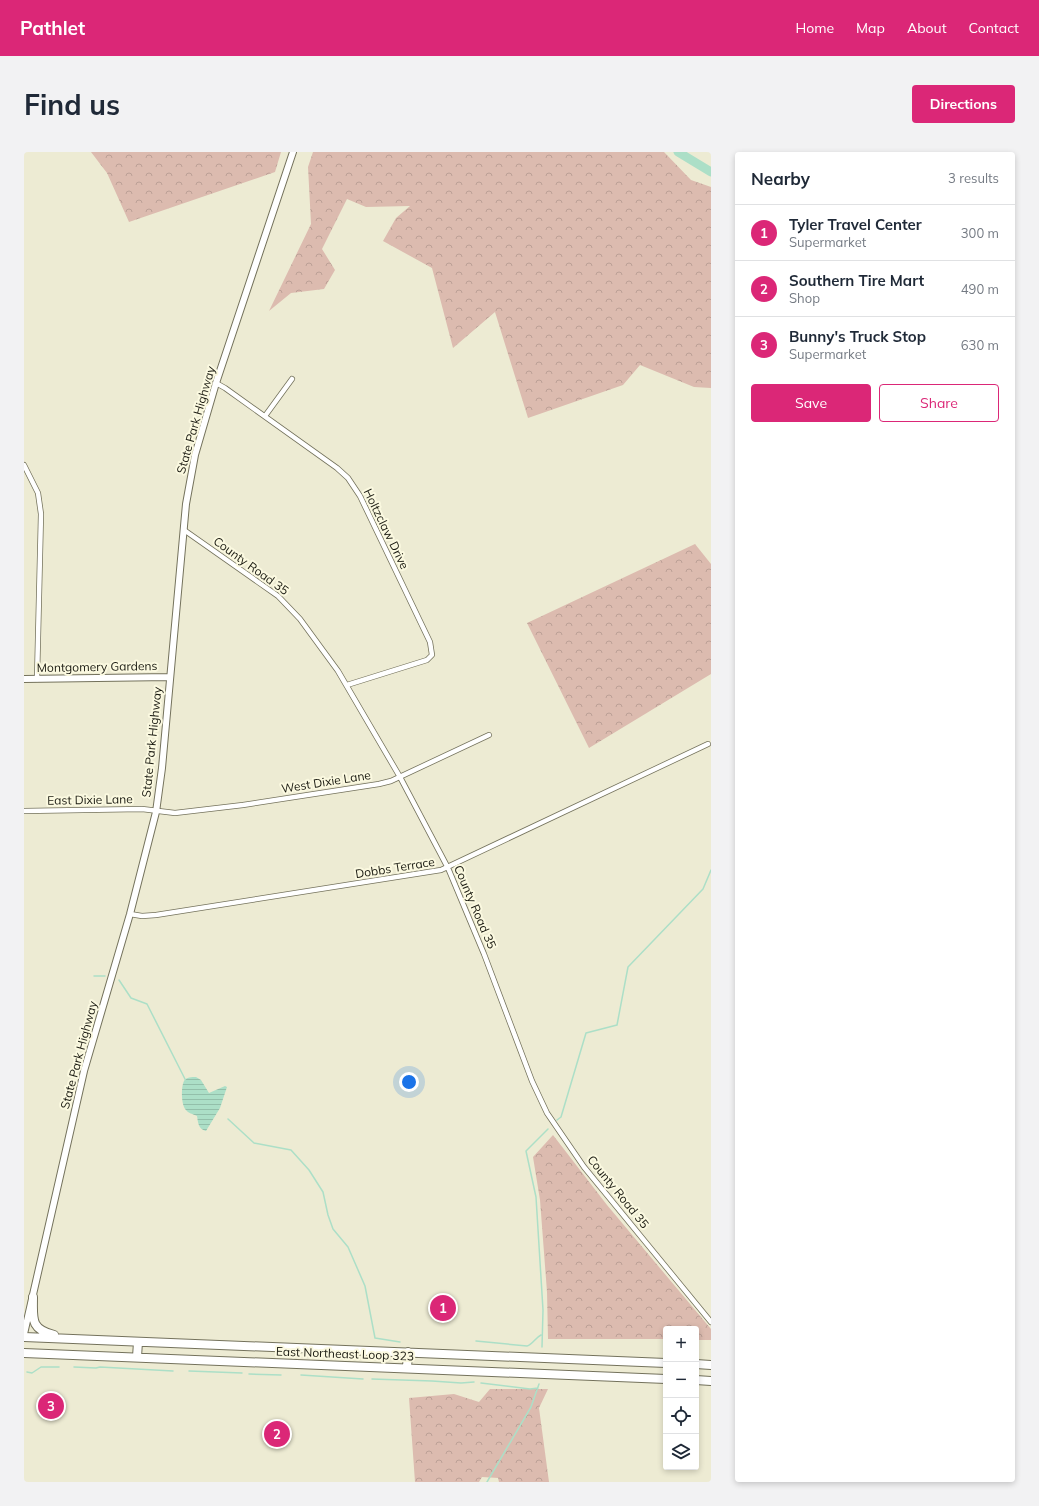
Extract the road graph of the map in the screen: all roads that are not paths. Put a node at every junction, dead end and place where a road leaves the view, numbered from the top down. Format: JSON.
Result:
{"nodes":[{"id":1,"x":293,"y":152,"type":"edge"},
{"id":2,"x":292,"y":379,"type":"dead end"},
{"id":3,"x":216,"y":383,"type":"junction"},
{"id":4,"x":265,"y":416,"type":"junction"},
{"id":5,"x":24,"y":464,"type":"edge"},
{"id":6,"x":184,"y":530,"type":"junction"},
{"id":7,"x":170,"y":677,"type":"junction"},
{"id":8,"x":24,"y":679,"type":"edge"},
{"id":9,"x":37,"y":679,"type":"junction"},
{"id":10,"x":347,"y":685,"type":"junction"},
{"id":11,"x":489,"y":735,"type":"dead end"},
{"id":12,"x":708,"y":744,"type":"dead end"},
{"id":13,"x":400,"y":777,"type":"junction"},
{"id":14,"x":24,"y":811,"type":"edge"},
{"id":15,"x":156,"y":812,"type":"junction"},
{"id":16,"x":448,"y":868,"type":"junction"},
{"id":17,"x":130,"y":914,"type":"junction"},
{"id":18,"x":33,"y":1297,"type":"junction"},
{"id":19,"x":711,"y":1322,"type":"edge"},
{"id":20,"x":24,"y":1336,"type":"edge"},
{"id":21,"x":73,"y":1339,"type":"junction"},
{"id":22,"x":138,"y":1342,"type":"junction"},
{"id":23,"x":289,"y":1348,"type":"junction"},
{"id":24,"x":408,"y":1352,"type":"junction"},
{"id":25,"x":24,"y":1353,"type":"edge"},
{"id":26,"x":137,"y":1357,"type":"junction"},
{"id":27,"x":663,"y":1363,"type":"edge"},
{"id":28,"x":289,"y":1364,"type":"junction"},
{"id":29,"x":699,"y":1364,"type":"edge"},
{"id":30,"x":711,"y":1365,"type":"edge"},
{"id":31,"x":407,"y":1368,"type":"junction"},
{"id":32,"x":663,"y":1379,"type":"edge"},
{"id":33,"x":699,"y":1380,"type":"edge"},
{"id":34,"x":711,"y":1381,"type":"edge"}],
"edges":[{"from":1,"to":3,"type":"main road","name":"State Park Highway"},
{"from":2,"to":4,"type":"street"},
{"from":3,"to":4,"type":"street","name":"Holtzclaw Drive"},
{"from":3,"to":6,"type":"main road","name":"State Park Highway"},
{"from":4,"to":10,"type":"street","name":"Holtzclaw Drive"},
{"from":5,"to":9,"type":"street"},
{"from":6,"to":7,"type":"main road","name":"State Park Highway"},
{"from":6,"to":10,"type":"street","name":"County Road 35"},
{"from":7,"to":9,"type":"main road","name":"Montgomery Gardens"},
{"from":7,"to":15,"type":"main road","name":"State Park Highway"},
{"from":8,"to":9,"type":"main road","name":"Montgomery Gardens"},
{"from":10,"to":13,"type":"street","name":"County Road 35"},
{"from":11,"to":13,"type":"street","name":"West Dixie Lane"},
{"from":12,"to":16,"type":"street","name":"Dobbs Terrace"},
{"from":13,"to":15,"type":"street","name":"West Dixie Lane"},
{"from":13,"to":16,"type":"street","name":"County Road 35"},
{"from":14,"to":15,"type":"street","name":"East Dixie Lane"},
{"from":15,"to":17,"type":"main road","name":"State Park Highway"},
{"from":16,"to":17,"type":"street","name":"Dobbs Terrace"},
{"from":16,"to":19,"type":"street","name":"County Road 35"},
{"from":17,"to":18,"type":"main road","name":"State Park Highway"},
{"from":18,"to":20,"type":"main road","name":"State Park Highway"},
{"from":18,"to":21,"type":"highway"},
{"from":20,"to":21,"type":"highway","name":"East Northeast Loop 323"},
{"from":21,"to":22,"type":"highway","name":"East Northeast Loop 323"},
{"from":22,"to":23,"type":"highway","name":"East Northeast Loop 323"},
{"from":22,"to":26,"type":"highway"},
{"from":23,"to":24,"type":"highway","name":"East Northeast Loop 323"},
{"from":23,"to":28,"type":"highway"},
{"from":24,"to":27,"type":"highway","name":"East Northeast Loop 323"},
{"from":24,"to":31,"type":"highway"},
{"from":25,"to":26,"type":"highway","name":"East Northeast Loop 323"},
{"from":26,"to":28,"type":"highway","name":"East Northeast Loop 323"},
{"from":28,"to":31,"type":"highway","name":"East Northeast Loop 323"},
{"from":29,"to":30,"type":"highway"},
{"from":31,"to":32,"type":"highway","name":"East Northeast Loop 323"},
{"from":33,"to":34,"type":"highway"}]}
